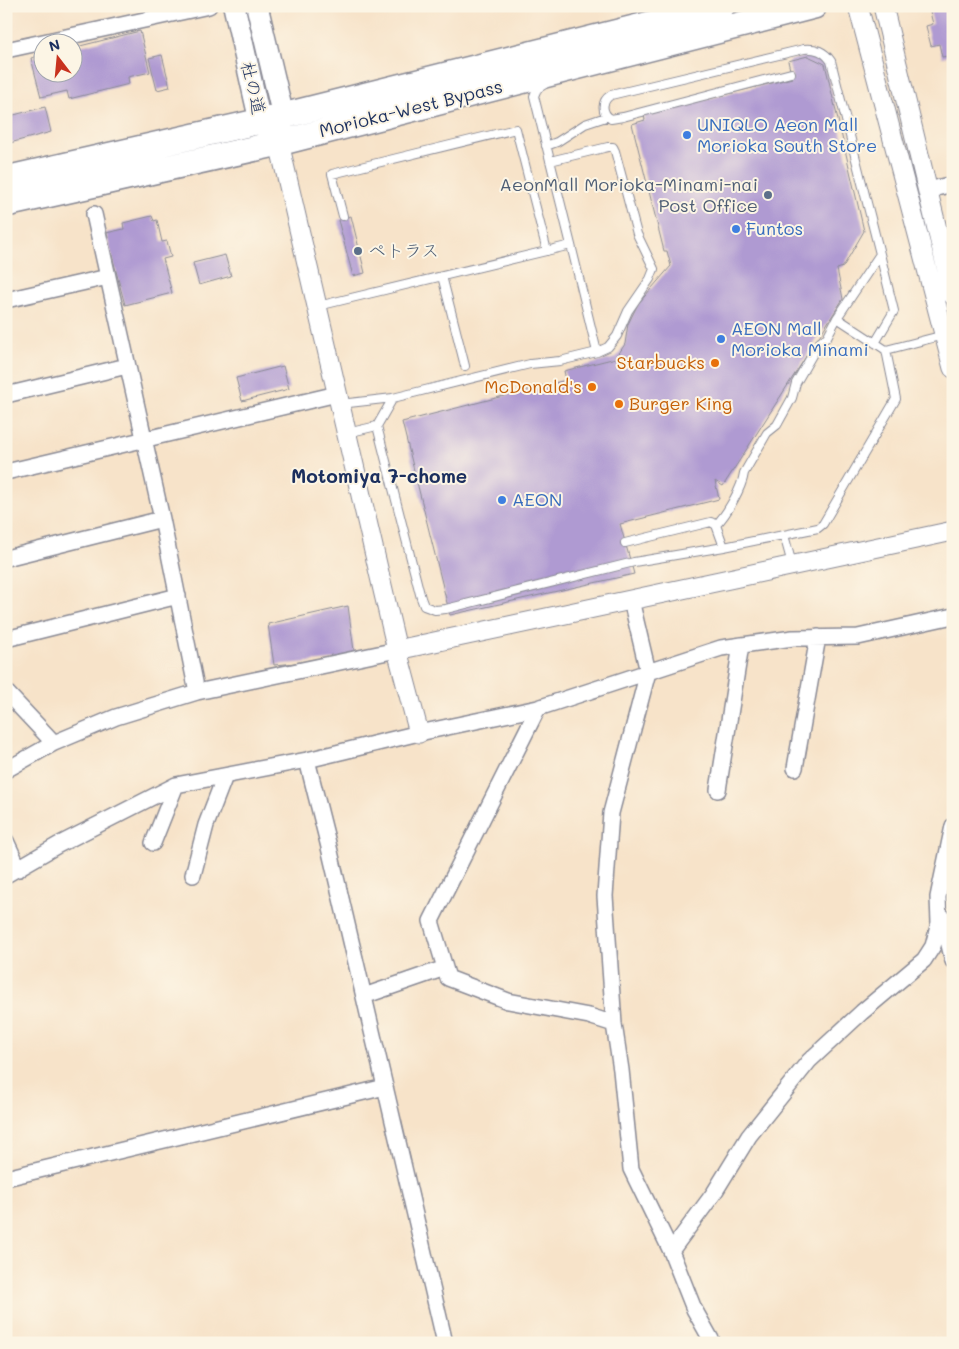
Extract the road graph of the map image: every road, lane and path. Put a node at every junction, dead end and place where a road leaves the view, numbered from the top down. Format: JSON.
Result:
{"nodes":[{"id":1,"x":209,"y":6,"type":"edge"},
{"id":2,"x":234,"y":6,"type":"edge"},
{"id":3,"x":257,"y":6,"type":"edge"},
{"id":4,"x":722,"y":6,"type":"edge"},
{"id":5,"x":814,"y":6,"type":"edge"},
{"id":6,"x":858,"y":6,"type":"edge"},
{"id":7,"x":883,"y":6,"type":"edge"},
{"id":8,"x":6,"y":50,"type":"edge"},
{"id":9,"x":645,"y":50,"type":"junction"},
{"id":10,"x":791,"y":72,"type":"dead end"},
{"id":11,"x":571,"y":77,"type":"dead end"},
{"id":12,"x":552,"y":82,"type":"dead end"},
{"id":13,"x":606,"y":117,"type":"junction"},
{"id":14,"x":271,"y":119,"type":"junction"},
{"id":15,"x":279,"y":143,"type":"junction"},
{"id":16,"x":546,"y":146,"type":"junction"},
{"id":17,"x":550,"y":161,"type":"junction"},
{"id":18,"x":6,"y":179,"type":"edge"},
{"id":19,"x":953,"y":184,"type":"edge"},
{"id":20,"x":928,"y":190,"type":"junction"},
{"id":21,"x":6,"y":204,"type":"edge"},
{"id":22,"x":94,"y":214,"type":"dead end"},
{"id":23,"x":343,"y":216,"type":"dead end"},
{"id":24,"x":936,"y":226,"type":"junction"},
{"id":25,"x":571,"y":245,"type":"junction"},
{"id":26,"x":547,"y":251,"type":"junction"},
{"id":27,"x":880,"y":254,"type":"junction"},
{"id":28,"x":442,"y":276,"type":"junction"},
{"id":29,"x":108,"y":278,"type":"junction"},
{"id":30,"x":953,"y":296,"type":"edge"},
{"id":31,"x":6,"y":300,"type":"edge"},
{"id":32,"x":317,"y":306,"type":"junction"},
{"id":33,"x":837,"y":318,"type":"junction"},
{"id":34,"x":944,"y":335,"type":"junction"},
{"id":35,"x":875,"y":343,"type":"junction"},
{"id":36,"x":886,"y":350,"type":"junction"},
{"id":37,"x":597,"y":352,"type":"junction"},
{"id":38,"x":127,"y":366,"type":"junction"},
{"id":39,"x":465,"y":366,"type":"dead end"},
{"id":40,"x":953,"y":368,"type":"edge"},
{"id":41,"x":6,"y":395,"type":"edge"},
{"id":42,"x":393,"y":398,"type":"junction"},
{"id":43,"x":338,"y":399,"type":"junction"},
{"id":44,"x":377,"y":426,"type":"junction"},
{"id":45,"x":346,"y":433,"type":"junction"},
{"id":46,"x":144,"y":439,"type":"junction"},
{"id":47,"x":6,"y":472,"type":"edge"},
{"id":48,"x":162,"y":519,"type":"junction"},
{"id":49,"x":716,"y":525,"type":"junction"},
{"id":50,"x":953,"y":531,"type":"edge"},
{"id":51,"x":784,"y":535,"type":"junction"},
{"id":52,"x":625,"y":543,"type":"dead end"},
{"id":53,"x":724,"y":547,"type":"junction"},
{"id":54,"x":6,"y":558,"type":"edge"},
{"id":55,"x":792,"y":565,"type":"junction"},
{"id":56,"x":178,"y":596,"type":"junction"},
{"id":57,"x":631,"y":600,"type":"junction"},
{"id":58,"x":953,"y":616,"type":"edge"},
{"id":59,"x":818,"y":638,"type":"junction"},
{"id":60,"x":6,"y":639,"type":"edge"},
{"id":61,"x":741,"y":646,"type":"junction"},
{"id":62,"x":397,"y":650,"type":"junction"},
{"id":63,"x":648,"y":672,"type":"junction"},
{"id":64,"x":6,"y":692,"type":"edge"},
{"id":65,"x":197,"y":692,"type":"junction"},
{"id":66,"x":538,"y":708,"type":"junction"},
{"id":67,"x":419,"y":733,"type":"junction"},
{"id":68,"x":54,"y":743,"type":"junction"},
{"id":69,"x":307,"y":760,"type":"junction"},
{"id":70,"x":795,"y":768,"type":"dead end"},
{"id":71,"x":6,"y":770,"type":"edge"},
{"id":72,"x":225,"y":776,"type":"junction"},
{"id":73,"x":176,"y":786,"type":"junction"},
{"id":74,"x":718,"y":790,"type":"dead end"},
{"id":75,"x":953,"y":826,"type":"edge"},
{"id":76,"x":6,"y":840,"type":"edge"},
{"id":77,"x":153,"y":842,"type":"dead end"},
{"id":78,"x":13,"y":872,"type":"edge"},
{"id":79,"x":193,"y":874,"type":"dead end"},
{"id":80,"x":945,"y":896,"type":"edge"},
{"id":81,"x":953,"y":961,"type":"edge"},
{"id":82,"x":445,"y":968,"type":"junction"},
{"id":83,"x":364,"y":996,"type":"junction"},
{"id":84,"x":614,"y":1024,"type":"junction"},
{"id":85,"x":385,"y":1087,"type":"junction"},
{"id":86,"x":6,"y":1178,"type":"edge"},
{"id":87,"x":670,"y":1251,"type":"junction"},
{"id":88,"x":445,"y":1343,"type":"edge"},
{"id":89,"x":712,"y":1343,"type":"edge"}],
"edges":[{"from":1,"to":8,"type":"street"},
{"from":2,"to":14,"type":"main road","name":"杜の道"},
{"from":3,"to":14,"type":"main road","name":"杜の道"},
{"from":4,"to":14,"type":"highway","name":"Morioka-West Bypass"},
{"from":5,"to":9,"type":"highway","name":"Morioka-West Bypass"},
{"from":6,"to":34,"type":"street"},
{"from":7,"to":20,"type":"street"},
{"from":9,"to":11,"type":"lane"},
{"from":9,"to":15,"type":"highway","name":"Morioka-West Bypass"},
{"from":10,"to":13,"type":"lane"},
{"from":12,"to":16,"type":"lane"},
{"from":13,"to":16,"type":"lane"},
{"from":13,"to":27,"type":"lane"},
{"from":14,"to":15,"type":"main road","name":"杜の道"},
{"from":14,"to":18,"type":"highway","name":"Morioka-West Bypass"},
{"from":15,"to":21,"type":"highway","name":"Morioka-West Bypass"},
{"from":15,"to":32,"type":"street"},
{"from":16,"to":17,"type":"lane"},
{"from":17,"to":25,"type":"lane"},
{"from":17,"to":37,"type":"lane"},
{"from":19,"to":20,"type":"street"},
{"from":20,"to":24,"type":"street"},
{"from":22,"to":29,"type":"street"},
{"from":23,"to":26,"type":"lane"},
{"from":24,"to":30,"type":"street"},
{"from":24,"to":34,"type":"street"},
{"from":25,"to":26,"type":"lane"},
{"from":25,"to":37,"type":"lane"},
{"from":26,"to":28,"type":"lane"},
{"from":27,"to":33,"type":"lane"},
{"from":27,"to":35,"type":"lane"},
{"from":28,"to":32,"type":"lane"},
{"from":28,"to":39,"type":"lane"},
{"from":29,"to":31,"type":"street"},
{"from":29,"to":38,"type":"street"},
{"from":32,"to":43,"type":"street"},
{"from":33,"to":35,"type":"lane"},
{"from":33,"to":49,"type":"lane"},
{"from":34,"to":36,"type":"lane"},
{"from":34,"to":40,"type":"street"},
{"from":35,"to":36,"type":"lane"},
{"from":36,"to":51,"type":"lane"},
{"from":37,"to":42,"type":"lane"},
{"from":38,"to":41,"type":"street"},
{"from":38,"to":46,"type":"street"},
{"from":42,"to":43,"type":"lane"},
{"from":42,"to":44,"type":"lane"},
{"from":43,"to":45,"type":"street"},
{"from":43,"to":46,"type":"street"},
{"from":44,"to":45,"type":"lane"},
{"from":44,"to":53,"type":"lane"},
{"from":45,"to":62,"type":"street"},
{"from":46,"to":47,"type":"street"},
{"from":46,"to":48,"type":"street"},
{"from":48,"to":54,"type":"street"},
{"from":48,"to":56,"type":"street"},
{"from":49,"to":52,"type":"lane"},
{"from":49,"to":53,"type":"lane"},
{"from":50,"to":55,"type":"street"},
{"from":51,"to":53,"type":"lane"},
{"from":51,"to":55,"type":"lane"},
{"from":55,"to":57,"type":"street"},
{"from":56,"to":60,"type":"street"},
{"from":56,"to":65,"type":"street"},
{"from":57,"to":62,"type":"street"},
{"from":57,"to":63,"type":"street"},
{"from":58,"to":59,"type":"street"},
{"from":59,"to":61,"type":"street"},
{"from":59,"to":70,"type":"street"},
{"from":61,"to":63,"type":"street"},
{"from":61,"to":74,"type":"street"},
{"from":62,"to":65,"type":"street"},
{"from":62,"to":67,"type":"street"},
{"from":63,"to":66,"type":"street"},
{"from":63,"to":84,"type":"street"},
{"from":64,"to":68,"type":"street"},
{"from":65,"to":68,"type":"street"},
{"from":66,"to":67,"type":"street"},
{"from":66,"to":82,"type":"street"},
{"from":67,"to":69,"type":"street"},
{"from":68,"to":71,"type":"street"},
{"from":69,"to":72,"type":"street"},
{"from":69,"to":83,"type":"street"},
{"from":72,"to":73,"type":"street"},
{"from":72,"to":79,"type":"street"},
{"from":73,"to":77,"type":"street"},
{"from":73,"to":78,"type":"street"},
{"from":75,"to":80,"type":"street"},
{"from":76,"to":78,"type":"street"},
{"from":80,"to":81,"type":"street"},
{"from":80,"to":87,"type":"street"},
{"from":82,"to":83,"type":"street"},
{"from":82,"to":84,"type":"street"},
{"from":83,"to":85,"type":"street"},
{"from":84,"to":87,"type":"street"},
{"from":85,"to":86,"type":"street"},
{"from":85,"to":88,"type":"street"},
{"from":87,"to":89,"type":"street"}]}
